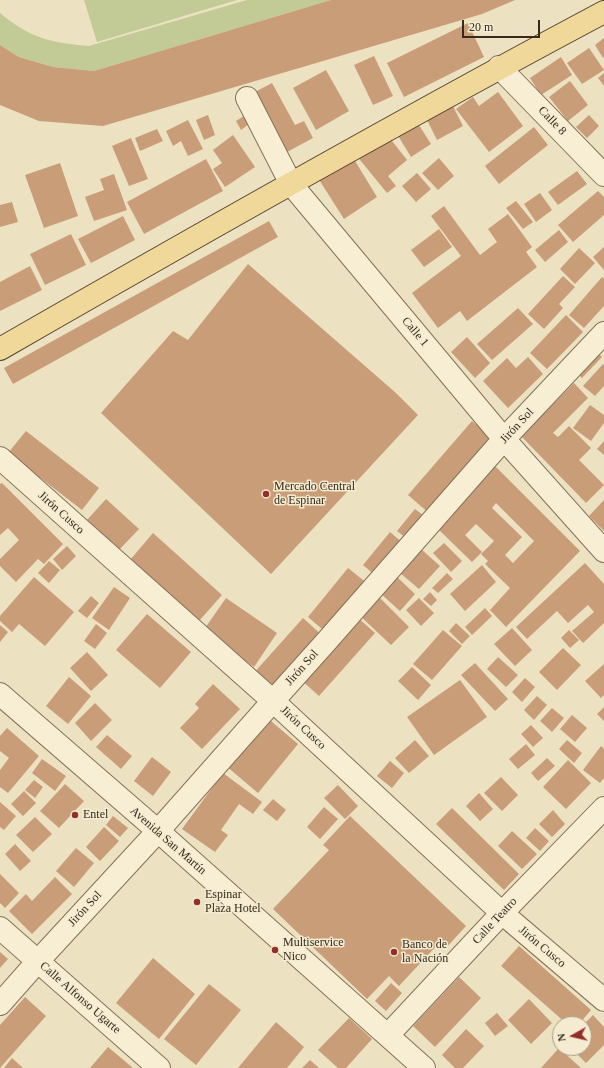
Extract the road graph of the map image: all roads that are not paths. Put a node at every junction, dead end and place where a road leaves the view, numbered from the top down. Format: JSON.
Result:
{"nodes":[{"id":1,"x":604,"y":12,"type":"edge"},
{"id":2,"x":499,"y":68,"type":"junction"},
{"id":3,"x":247,"y":98,"type":"dead end"},
{"id":4,"x":604,"y":175,"type":"edge"},
{"id":5,"x":291,"y":184,"type":"junction"},
{"id":6,"x":604,"y":332,"type":"edge"},
{"id":7,"x":0,"y":349,"type":"edge"},
{"id":8,"x":504,"y":439,"type":"junction"},
{"id":9,"x":0,"y":458,"type":"edge"},
{"id":10,"x":604,"y":551,"type":"edge"},
{"id":11,"x":0,"y":694,"type":"edge"},
{"id":12,"x":273,"y":701,"type":"junction"},
{"id":13,"x":604,"y":808,"type":"edge"},
{"id":14,"x":158,"y":831,"type":"junction"},
{"id":15,"x":502,"y":913,"type":"junction"},
{"id":16,"x":0,"y":928,"type":"edge"},
{"id":17,"x":38,"y":961,"type":"junction"},
{"id":18,"x":604,"y":1000,"type":"edge"},
{"id":19,"x":0,"y":1004,"type":"edge"},
{"id":20,"x":388,"y":1035,"type":"junction"},
{"id":21,"x":159,"y":1068,"type":"edge"},
{"id":22,"x":424,"y":1068,"type":"edge"}],
"edges":[{"from":1,"to":2,"type":"main road"},
{"from":2,"to":4,"type":"street","name":"Calle 8"},
{"from":2,"to":5,"type":"main road"},
{"from":3,"to":5,"type":"street","name":"Calle 1"},
{"from":5,"to":7,"type":"main road"},
{"from":5,"to":8,"type":"street","name":"Calle 1"},
{"from":6,"to":8,"type":"street","name":"Jirón Sol"},
{"from":8,"to":10,"type":"street","name":"Calle 1"},
{"from":8,"to":12,"type":"street","name":"Jirón Sol"},
{"from":9,"to":12,"type":"street","name":"Jirón Cusco"},
{"from":11,"to":14,"type":"street","name":"Avenida San Martín"},
{"from":12,"to":14,"type":"street","name":"Jirón Sol"},
{"from":12,"to":15,"type":"street","name":"Jirón Cusco"},
{"from":13,"to":15,"type":"street","name":"Calle Teatro"},
{"from":14,"to":17,"type":"street","name":"Jirón Sol"},
{"from":14,"to":20,"type":"street","name":"Avenida San Martín"},
{"from":15,"to":18,"type":"street","name":"Jirón Cusco"},
{"from":15,"to":20,"type":"street","name":"Calle Teatro"},
{"from":16,"to":17,"type":"street","name":"Calle Alfonso Ugarte"},
{"from":17,"to":19,"type":"street","name":"Jirón Sol"},
{"from":17,"to":21,"type":"street","name":"Calle Alfonso Ugarte"},
{"from":20,"to":22,"type":"street","name":"Avenida San Martín"}]}
